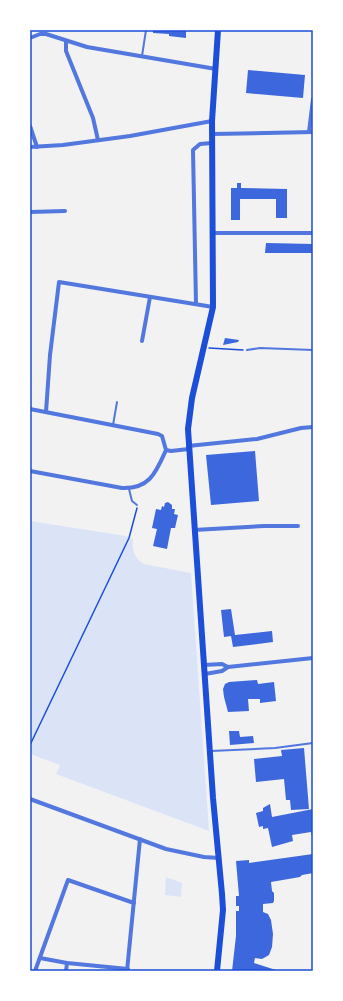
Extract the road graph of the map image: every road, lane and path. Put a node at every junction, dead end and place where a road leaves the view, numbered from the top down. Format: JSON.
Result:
{"nodes":[{"id":1,"x":146,"y":30,"type":"edge"},
{"id":2,"x":218,"y":30,"type":"edge"},
{"id":3,"x":30,"y":38,"type":"edge"},
{"id":4,"x":66,"y":41,"type":"junction"},
{"id":5,"x":142,"y":56,"type":"junction"},
{"id":6,"x":216,"y":69,"type":"junction"},
{"id":7,"x":313,"y":99,"type":"edge"},
{"id":8,"x":212,"y":121,"type":"junction"},
{"id":9,"x":30,"y":126,"type":"edge"},
{"id":10,"x":311,"y":132,"type":"edge"},
{"id":11,"x":212,"y":134,"type":"junction"},
{"id":12,"x":98,"y":140,"type":"junction"},
{"id":13,"x":212,"y":143,"type":"junction"},
{"id":14,"x":30,"y":147,"type":"edge"},
{"id":15,"x":37,"y":147,"type":"junction"},
{"id":16,"x":65,"y":211,"type":"dead end"},
{"id":17,"x":30,"y":212,"type":"edge"},
{"id":18,"x":313,"y":232,"type":"edge"},
{"id":19,"x":213,"y":233,"type":"junction"},
{"id":20,"x":150,"y":297,"type":"junction"},
{"id":21,"x":196,"y":304,"type":"junction"},
{"id":22,"x":213,"y":307,"type":"junction"},
{"id":23,"x":142,"y":341,"type":"dead end"},
{"id":24,"x":203,"y":346,"type":"junction"},
{"id":25,"x":247,"y":350,"type":"joint"},
{"id":26,"x":313,"y":350,"type":"edge"},
{"id":27,"x":117,"y":402,"type":"dead end"},
{"id":28,"x":30,"y":409,"type":"edge"},
{"id":29,"x":46,"y":412,"type":"junction"},
{"id":30,"x":113,"y":426,"type":"junction"},
{"id":31,"x":313,"y":427,"type":"edge"},
{"id":32,"x":189,"y":447,"type":"junction"},
{"id":33,"x":166,"y":450,"type":"junction"},
{"id":34,"x":30,"y":471,"type":"edge"},
{"id":35,"x":129,"y":489,"type":"junction"},
{"id":36,"x":137,"y":505,"type":"joint"},
{"id":37,"x":298,"y":526,"type":"dead end"},
{"id":38,"x":194,"y":530,"type":"junction"},
{"id":39,"x":313,"y":658,"type":"edge"},
{"id":40,"x":204,"y":665,"type":"junction"},
{"id":41,"x":228,"y":667,"type":"junction"},
{"id":42,"x":205,"y":674,"type":"junction"},
{"id":43,"x":313,"y":744,"type":"edge"},
{"id":44,"x":30,"y":745,"type":"edge"},
{"id":45,"x":210,"y":751,"type":"junction"},
{"id":46,"x":30,"y":799,"type":"edge"},
{"id":47,"x":140,"y":839,"type":"junction"},
{"id":48,"x":219,"y":858,"type":"junction"},
{"id":49,"x":134,"y":903,"type":"junction"},
{"id":50,"x":40,"y":958,"type":"junction"},
{"id":51,"x":67,"y":962,"type":"junction"},
{"id":52,"x":127,"y":970,"type":"edge"},
{"id":53,"x":35,"y":971,"type":"edge"},
{"id":54,"x":66,"y":971,"type":"edge"},
{"id":55,"x":217,"y":971,"type":"edge"}],
"edges":[{"from":1,"to":5,"type":"lane"},
{"from":2,"to":6,"type":"main road"},
{"from":3,"to":4,"type":"street"},
{"from":4,"to":5,"type":"street"},
{"from":4,"to":12,"type":"street"},
{"from":5,"to":6,"type":"street"},
{"from":6,"to":8,"type":"main road"},
{"from":7,"to":10,"type":"street"},
{"from":8,"to":11,"type":"main road"},
{"from":8,"to":12,"type":"street"},
{"from":9,"to":15,"type":"street"},
{"from":10,"to":11,"type":"street"},
{"from":11,"to":13,"type":"main road"},
{"from":12,"to":15,"type":"street"},
{"from":13,"to":19,"type":"main road"},
{"from":13,"to":21,"type":"street"},
{"from":14,"to":15,"type":"street"},
{"from":16,"to":17,"type":"street"},
{"from":18,"to":19,"type":"street"},
{"from":19,"to":22,"type":"main road"},
{"from":20,"to":21,"type":"street"},
{"from":20,"to":23,"type":"street"},
{"from":20,"to":29,"type":"street"},
{"from":21,"to":22,"type":"street"},
{"from":22,"to":24,"type":"main road"},
{"from":24,"to":25,"type":"path"},
{"from":24,"to":32,"type":"main road"},
{"from":25,"to":26,"type":"lane"},
{"from":27,"to":30,"type":"lane"},
{"from":28,"to":29,"type":"street"},
{"from":29,"to":30,"type":"street"},
{"from":30,"to":33,"type":"street"},
{"from":31,"to":32,"type":"street"},
{"from":32,"to":33,"type":"street"},
{"from":32,"to":38,"type":"main road"},
{"from":33,"to":35,"type":"street"},
{"from":34,"to":35,"type":"street"},
{"from":35,"to":36,"type":"lane"},
{"from":36,"to":44,"type":"path"},
{"from":37,"to":38,"type":"street"},
{"from":38,"to":40,"type":"main road"},
{"from":39,"to":41,"type":"street"},
{"from":40,"to":41,"type":"street"},
{"from":40,"to":42,"type":"main road"},
{"from":41,"to":42,"type":"street"},
{"from":42,"to":45,"type":"main road"},
{"from":43,"to":45,"type":"lane"},
{"from":45,"to":48,"type":"main road"},
{"from":46,"to":47,"type":"street"},
{"from":47,"to":48,"type":"street"},
{"from":47,"to":49,"type":"street"},
{"from":48,"to":55,"type":"main road"},
{"from":49,"to":50,"type":"street"},
{"from":49,"to":52,"type":"street"},
{"from":50,"to":51,"type":"street"},
{"from":50,"to":53,"type":"street"},
{"from":51,"to":52,"type":"street"},
{"from":51,"to":54,"type":"street"}]}
